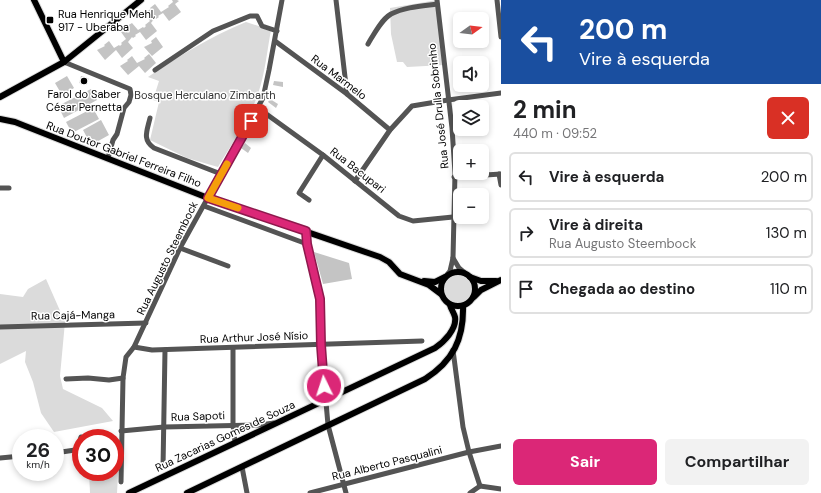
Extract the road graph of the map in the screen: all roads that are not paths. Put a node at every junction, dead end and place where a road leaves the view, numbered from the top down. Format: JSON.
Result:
{"nodes":[{"id":1,"x":34,"y":0,"type":"edge"},
{"id":2,"x":140,"y":0,"type":"edge"},
{"id":3,"x":282,"y":0,"type":"edge"},
{"id":4,"x":336,"y":0,"type":"edge"},
{"id":5,"x":497,"y":0,"type":"edge"},
{"id":6,"x":437,"y":1,"type":"edge"},
{"id":7,"x":277,"y":31,"type":"junction"},
{"id":8,"x":501,"y":37,"type":"edge"},
{"id":9,"x":275,"y":41,"type":"junction"},
{"id":10,"x":368,"y":44,"type":"dead end"},
{"id":11,"x":64,"y":62,"type":"junction"},
{"id":12,"x":155,"y":70,"type":"dead end"},
{"id":13,"x":501,"y":93,"type":"edge"},
{"id":14,"x":347,"y":94,"type":"junction"},
{"id":15,"x":0,"y":97,"type":"edge"},
{"id":16,"x":448,"y":100,"type":"junction"},
{"id":17,"x":258,"y":108,"type":"junction"},
{"id":18,"x":150,"y":118,"type":"dead end"},
{"id":19,"x":0,"y":119,"type":"edge"},
{"id":20,"x":390,"y":130,"type":"junction"},
{"id":21,"x":453,"y":152,"type":"edge"},
{"id":22,"x":323,"y":155,"type":"junction"},
{"id":23,"x":108,"y":158,"type":"junction"},
{"id":24,"x":221,"y":174,"type":"junction"},
{"id":25,"x":500,"y":174,"type":"edge"},
{"id":26,"x":489,"y":175,"type":"edge"},
{"id":27,"x":355,"y":180,"type":"junction"},
{"id":28,"x":501,"y":185,"type":"edge"},
{"id":29,"x":0,"y":188,"type":"edge"},
{"id":30,"x":9,"y":188,"type":"dead end"},
{"id":31,"x":208,"y":198,"type":"junction"},
{"id":32,"x":309,"y":200,"type":"dead end"},
{"id":33,"x":204,"y":206,"type":"junction"},
{"id":34,"x":453,"y":218,"type":"edge"},
{"id":35,"x":453,"y":224,"type":"edge"},
{"id":36,"x":306,"y":231,"type":"junction"},
{"id":37,"x":307,"y":244,"type":"junction"},
{"id":38,"x":180,"y":248,"type":"junction"},
{"id":39,"x":453,"y":258,"type":"junction"},
{"id":40,"x":228,"y":266,"type":"dead end"},
{"id":41,"x":468,"y":276,"type":"junction"},
{"id":42,"x":446,"y":277,"type":"junction"},
{"id":43,"x":499,"y":280,"type":"edge"},
{"id":44,"x":416,"y":281,"type":"junction"},
{"id":45,"x":441,"y":294,"type":"junction"},
{"id":46,"x":470,"y":301,"type":"junction"},
{"id":47,"x":450,"y":305,"type":"junction"},
{"id":48,"x":463,"y":306,"type":"junction"},
{"id":49,"x":146,"y":323,"type":"junction"},
{"id":50,"x":0,"y":327,"type":"edge"},
{"id":51,"x":422,"y":341,"type":"dead end"},
{"id":52,"x":321,"y":345,"type":"junction"},
{"id":53,"x":134,"y":347,"type":"junction"},
{"id":54,"x":233,"y":348,"type":"junction"},
{"id":55,"x":166,"y":350,"type":"junction"},
{"id":56,"x":454,"y":350,"type":"junction"},
{"id":57,"x":123,"y":378,"type":"junction"},
{"id":58,"x":66,"y":379,"type":"dead end"},
{"id":59,"x":325,"y":400,"type":"junction"},
{"id":60,"x":275,"y":423,"type":"junction"},
{"id":61,"x":233,"y":425,"type":"junction"},
{"id":62,"x":328,"y":426,"type":"junction"},
{"id":63,"x":164,"y":428,"type":"junction"},
{"id":64,"x":121,"y":429,"type":"edge"},
{"id":65,"x":124,"y":431,"type":"edge"},
{"id":66,"x":235,"y":442,"type":"junction"},
{"id":67,"x":501,"y":446,"type":"edge"},
{"id":68,"x":469,"y":452,"type":"junction"},
{"id":69,"x":12,"y":457,"type":"edge"},
{"id":70,"x":0,"y":458,"type":"edge"},
{"id":71,"x":242,"y":467,"type":"junction"},
{"id":72,"x":163,"y":468,"type":"dead end"},
{"id":73,"x":344,"y":484,"type":"junction"},
{"id":74,"x":480,"y":486,"type":"junction"},
{"id":75,"x":501,"y":489,"type":"edge"},
{"id":76,"x":129,"y":493,"type":"edge"},
{"id":77,"x":187,"y":493,"type":"edge"},
{"id":78,"x":247,"y":493,"type":"edge"},
{"id":79,"x":310,"y":493,"type":"edge"},
{"id":80,"x":346,"y":493,"type":"edge"},
{"id":81,"x":470,"y":493,"type":"edge"}],
"edges":[{"from":1,"to":11,"type":"main road"},
{"from":2,"to":11,"type":"main road"},
{"from":3,"to":7,"type":"street","name":"Rua Augusto Steembock"},
{"from":4,"to":14,"type":"street"},
{"from":5,"to":8,"type":"street"},
{"from":6,"to":10,"type":"street"},
{"from":6,"to":16,"type":"street","name":"Rua José Drulla Sobrinho"},
{"from":7,"to":9,"type":"street","name":"Rua Augusto Steembock"},
{"from":7,"to":12,"type":"street"},
{"from":9,"to":14,"type":"street","name":"Rua Marmelo"},
{"from":9,"to":17,"type":"street","name":"Rua Augusto Steembock"},
{"from":11,"to":15,"type":"main road"},
{"from":11,"to":23,"type":"street"},
{"from":13,"to":16,"type":"street"},
{"from":14,"to":20,"type":"street","name":"Rua Marmelo"},
{"from":16,"to":20,"type":"street"},
{"from":16,"to":21,"type":"street","name":"Rua José Drulla Sobrinho"},
{"from":17,"to":22,"type":"street","name":"Rua Bacupari"},
{"from":17,"to":24,"type":"street","name":"Rua Augusto Steembock"},
{"from":18,"to":24,"type":"street"},
{"from":19,"to":23,"type":"main road","name":"Rua Doutor Gabriel Ferreira Filho"},
{"from":20,"to":27,"type":"street"},
{"from":22,"to":27,"type":"street","name":"Rua Bacupari"},
{"from":22,"to":32,"type":"street"},
{"from":23,"to":31,"type":"main road","name":"Rua Doutor Gabriel Ferreira Filho"},
{"from":24,"to":31,"type":"street","name":"Rua Augusto Steembock"},
{"from":25,"to":26,"type":"street"},
{"from":25,"to":28,"type":"street"},
{"from":27,"to":34,"type":"street","name":"Rua Bacupari"},
{"from":29,"to":30,"type":"street"},
{"from":31,"to":33,"type":"street","name":"Rua Augusto Steembock"},
{"from":31,"to":36,"type":"main road","name":"Rua Doutor Gabriel Ferreira Filho"},
{"from":33,"to":37,"type":"street"},
{"from":33,"to":38,"type":"street","name":"Rua Augusto Steembock"},
{"from":35,"to":39,"type":"street","name":"Rua José Drulla Sobrinho"},
{"from":36,"to":37,"type":"street"},
{"from":36,"to":44,"type":"main road","name":"Rua Doutor Gabriel Ferreira Filho"},
{"from":37,"to":52,"type":"street"},
{"from":38,"to":40,"type":"street"},
{"from":38,"to":49,"type":"street","name":"Rua Augusto Steembock"},
{"from":39,"to":41,"type":"street"},
{"from":39,"to":42,"type":"street","name":"Rua José Drulla Sobrinho"},
{"from":41,"to":42,"type":"main road"},
{"from":41,"to":43,"type":"main road"},
{"from":41,"to":46,"type":"main road"},
{"from":42,"to":44,"type":"main road","name":"Rua Doutor Gabriel Ferreira Filho"},
{"from":42,"to":45,"type":"main road"},
{"from":43,"to":46,"type":"main road"},
{"from":44,"to":45,"type":"main road","name":"Rua Doutor Gabriel Ferreira Filho"},
{"from":45,"to":47,"type":"main road"},
{"from":46,"to":48,"type":"main road"},
{"from":47,"to":48,"type":"main road"},
{"from":47,"to":59,"type":"main road","name":"Rua Zacarias Gomes de Souza"},
{"from":48,"to":56,"type":"main road"},
{"from":49,"to":50,"type":"street","name":"Rua Cajá-Manga"},
{"from":49,"to":53,"type":"street","name":"Rua Augusto Steembock"},
{"from":51,"to":52,"type":"street","name":"Rua Arthur José Nísio"},
{"from":52,"to":54,"type":"street","name":"Rua Arthur José Nísio"},
{"from":52,"to":59,"type":"street"},
{"from":53,"to":55,"type":"street","name":"Rua Arthur José Nísio"},
{"from":53,"to":57,"type":"street","name":"Rua Augusto Steembock"},
{"from":54,"to":55,"type":"street","name":"Rua Arthur José Nísio"},
{"from":54,"to":61,"type":"street"},
{"from":55,"to":63,"type":"street"},
{"from":56,"to":62,"type":"main road"},
{"from":56,"to":68,"type":"street"},
{"from":57,"to":58,"type":"street"},
{"from":57,"to":64,"type":"street","name":"Rua Augusto Steembock"},
{"from":59,"to":60,"type":"main road","name":"Rua Zacarias Gomes de Souza"},
{"from":59,"to":62,"type":"street"},
{"from":60,"to":61,"type":"street","name":"Rua Sapoti"},
{"from":60,"to":66,"type":"main road","name":"Rua Zacarias Gomes de Souza"},
{"from":61,"to":63,"type":"street","name":"Rua Sapoti"},
{"from":61,"to":66,"type":"street"},
{"from":62,"to":71,"type":"main road"},
{"from":62,"to":73,"type":"street"},
{"from":63,"to":65,"type":"street","name":"Rua Sapoti"},
{"from":63,"to":72,"type":"street"},
{"from":66,"to":76,"type":"main road","name":"Rua Zacarias Gomes de Souza"},
{"from":67,"to":68,"type":"street","name":"Rua Alberto Pasqualini"},
{"from":68,"to":73,"type":"street","name":"Rua Alberto Pasqualini"},
{"from":68,"to":74,"type":"street"},
{"from":69,"to":70,"type":"street"},
{"from":71,"to":77,"type":"main road"},
{"from":71,"to":78,"type":"street"},
{"from":73,"to":79,"type":"street","name":"Rua Alberto Pasqualini"},
{"from":73,"to":80,"type":"street"},
{"from":74,"to":75,"type":"street"},
{"from":74,"to":81,"type":"street"}]}
